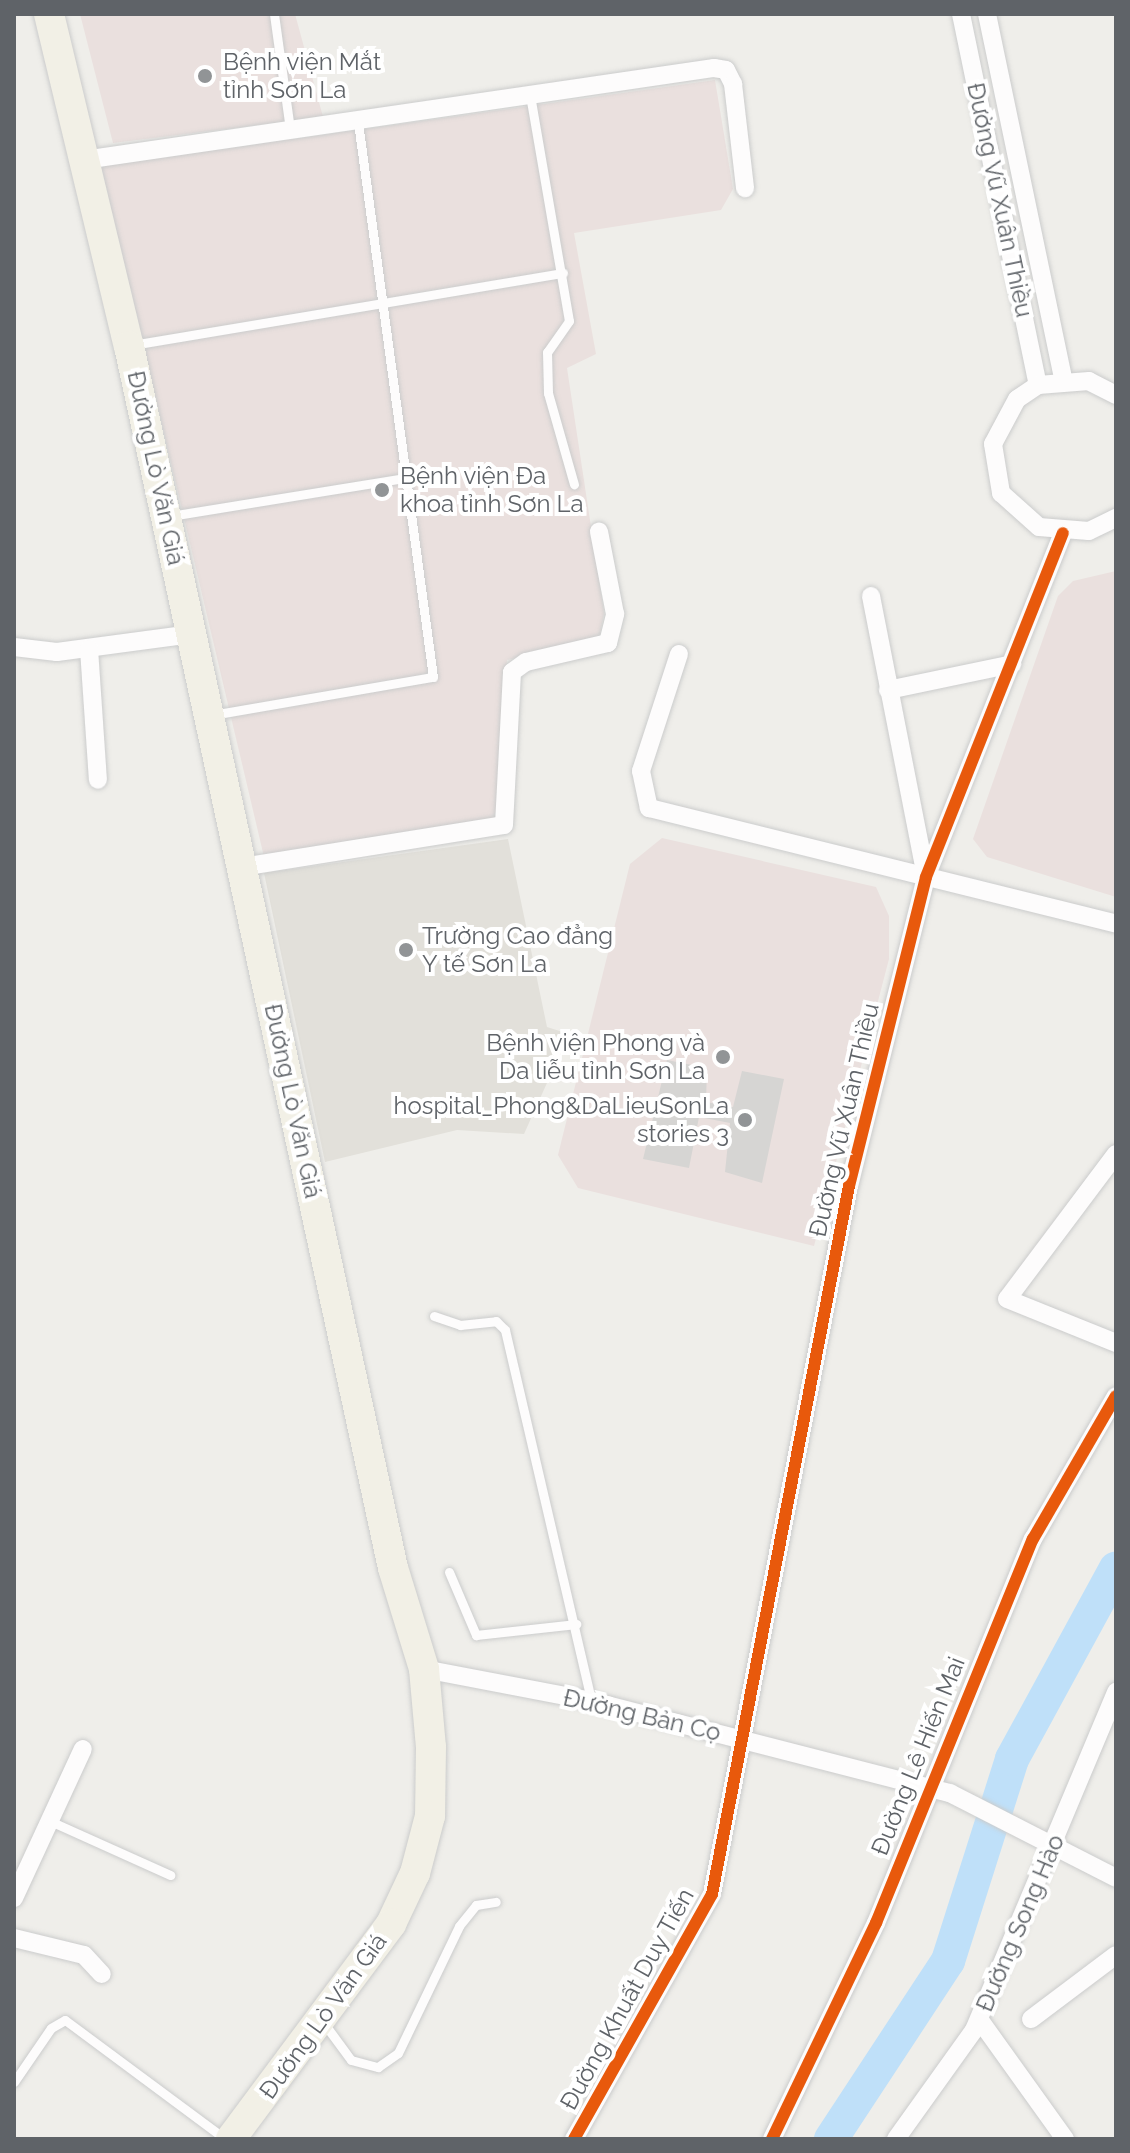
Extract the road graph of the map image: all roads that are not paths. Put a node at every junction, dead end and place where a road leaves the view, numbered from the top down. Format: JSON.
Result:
{"nodes":[{"id":1,"x":49,"y":14,"type":"edge"},
{"id":2,"x":274,"y":14,"type":"edge"},
{"id":3,"x":961,"y":14,"type":"edge"},
{"id":4,"x":987,"y":14,"type":"edge"},
{"id":5,"x":530,"y":95,"type":"junction"},
{"id":6,"x":358,"y":122,"type":"junction"},
{"id":7,"x":290,"y":133,"type":"junction"},
{"id":8,"x":84,"y":160,"type":"junction"},
{"id":9,"x":745,"y":188,"type":"dead end"},
{"id":10,"x":563,"y":273,"type":"junction"},
{"id":11,"x":380,"y":301,"type":"junction"},
{"id":12,"x":129,"y":346,"type":"junction"},
{"id":13,"x":1063,"y":379,"type":"junction"},
{"id":14,"x":1038,"y":385,"type":"junction"},
{"id":15,"x":1116,"y":395,"type":"edge"},
{"id":16,"x":404,"y":478,"type":"junction"},
{"id":17,"x":574,"y":484,"type":"dead end"},
{"id":18,"x":166,"y":517,"type":"junction"},
{"id":19,"x":1116,"y":518,"type":"edge"},
{"id":20,"x":599,"y":532,"type":"dead end"},
{"id":21,"x":1063,"y":533,"type":"junction"},
{"id":22,"x":871,"y":596,"type":"dead end"},
{"id":23,"x":192,"y":634,"type":"junction"},
{"id":24,"x":14,"y":647,"type":"edge"},
{"id":25,"x":89,"y":649,"type":"junction"},
{"id":26,"x":679,"y":654,"type":"dead end"},
{"id":27,"x":1012,"y":664,"type":"junction"},
{"id":28,"x":888,"y":690,"type":"junction"},
{"id":29,"x":210,"y":715,"type":"junction"},
{"id":30,"x":98,"y":780,"type":"dead end"},
{"id":31,"x":242,"y":867,"type":"junction"},
{"id":32,"x":926,"y":877,"type":"junction"},
{"id":33,"x":1116,"y":924,"type":"edge"},
{"id":34,"x":1116,"y":1154,"type":"edge"},
{"id":35,"x":434,"y":1316,"type":"dead end"},
{"id":36,"x":1116,"y":1343,"type":"edge"},
{"id":37,"x":1116,"y":1396,"type":"edge"},
{"id":38,"x":449,"y":1572,"type":"dead end"},
{"id":39,"x":576,"y":1624,"type":"junction"},
{"id":40,"x":424,"y":1669,"type":"junction"},
{"id":41,"x":1116,"y":1692,"type":"edge"},
{"id":42,"x":591,"y":1701,"type":"junction"},
{"id":43,"x":740,"y":1738,"type":"junction"},
{"id":44,"x":83,"y":1749,"type":"dead end"},
{"id":45,"x":926,"y":1786,"type":"junction"},
{"id":46,"x":50,"y":1821,"type":"junction"},
{"id":47,"x":1049,"y":1839,"type":"junction"},
{"id":48,"x":170,"y":1875,"type":"dead end"},
{"id":49,"x":1116,"y":1878,"type":"edge"},
{"id":50,"x":14,"y":1898,"type":"edge"},
{"id":51,"x":496,"y":1902,"type":"dead end"},
{"id":52,"x":14,"y":1938,"type":"edge"},
{"id":53,"x":1116,"y":1955,"type":"edge"},
{"id":54,"x":102,"y":1974,"type":"dead end"},
{"id":55,"x":979,"y":2019,"type":"junction"},
{"id":56,"x":1031,"y":2019,"type":"dead end"},
{"id":57,"x":323,"y":2022,"type":"junction"},
{"id":58,"x":14,"y":2082,"type":"edge"},
{"id":59,"x":228,"y":2139,"type":"edge"},
{"id":60,"x":574,"y":2139,"type":"edge"},
{"id":61,"x":772,"y":2139,"type":"edge"},
{"id":62,"x":896,"y":2139,"type":"edge"},
{"id":63,"x":1065,"y":2139,"type":"edge"}],
"edges":[{"from":1,"to":8,"type":"highway","name":"Đường Lò Văn Giá"},
{"from":2,"to":7,"type":"lane"},
{"from":3,"to":14,"type":"street","name":"Đường Vũ Xuân Thiều"},
{"from":4,"to":13,"type":"street","name":"Đường Vũ Xuân Thiều"},
{"from":5,"to":6,"type":"street"},
{"from":5,"to":9,"type":"street"},
{"from":5,"to":10,"type":"lane"},
{"from":6,"to":7,"type":"street"},
{"from":6,"to":11,"type":"lane"},
{"from":7,"to":8,"type":"street"},
{"from":8,"to":12,"type":"highway","name":"Đường Lò Văn Giá"},
{"from":10,"to":11,"type":"lane"},
{"from":10,"to":17,"type":"lane"},
{"from":11,"to":12,"type":"lane"},
{"from":11,"to":16,"type":"lane"},
{"from":12,"to":18,"type":"highway","name":"Đường Lò Văn Giá"},
{"from":13,"to":14,"type":"street"},
{"from":13,"to":15,"type":"street"},
{"from":14,"to":21,"type":"street"},
{"from":16,"to":18,"type":"lane"},
{"from":16,"to":29,"type":"lane"},
{"from":18,"to":23,"type":"highway","name":"Đường Lò Văn Giá"},
{"from":19,"to":21,"type":"street"},
{"from":20,"to":31,"type":"street"},
{"from":21,"to":27,"type":"street","name":"Đường Vũ Xuân Thiều"},
{"from":22,"to":28,"type":"street"},
{"from":23,"to":25,"type":"street"},
{"from":23,"to":29,"type":"highway","name":"Đường Lò Văn Giá"},
{"from":24,"to":25,"type":"street"},
{"from":25,"to":30,"type":"street"},
{"from":26,"to":32,"type":"street"},
{"from":27,"to":28,"type":"street"},
{"from":27,"to":32,"type":"street","name":"Đường Vũ Xuân Thiều"},
{"from":28,"to":32,"type":"street"},
{"from":29,"to":31,"type":"highway","name":"Đường Lò Văn Giá"},
{"from":31,"to":40,"type":"highway","name":"Đường Lò Văn Giá"},
{"from":32,"to":33,"type":"street"},
{"from":32,"to":43,"type":"street","name":"Đường Vũ Xuân Thiều"},
{"from":34,"to":36,"type":"street"},
{"from":35,"to":39,"type":"lane"},
{"from":37,"to":45,"type":"street","name":"Đường Lê Hiến Mai"},
{"from":38,"to":39,"type":"lane"},
{"from":39,"to":42,"type":"lane"},
{"from":40,"to":42,"type":"street","name":"Đường Bản Cọ"},
{"from":40,"to":57,"type":"highway","name":"Đường Lò Văn Giá"},
{"from":41,"to":47,"type":"street","name":"Đường Song Hào"},
{"from":42,"to":43,"type":"street","name":"Đường Bản Cọ"},
{"from":43,"to":45,"type":"street","name":"Đường Bản Cọ"},
{"from":43,"to":60,"type":"street","name":"Đường Khuất Duy Tiến"},
{"from":44,"to":46,"type":"street"},
{"from":45,"to":47,"type":"street","name":"Đường Bản Cọ"},
{"from":45,"to":61,"type":"street","name":"Đường Lê Hiến Mai"},
{"from":46,"to":48,"type":"lane"},
{"from":46,"to":50,"type":"street"},
{"from":47,"to":49,"type":"street"},
{"from":47,"to":55,"type":"street","name":"Đường Song Hào"},
{"from":51,"to":57,"type":"lane"},
{"from":52,"to":54,"type":"street"},
{"from":53,"to":56,"type":"street"},
{"from":55,"to":62,"type":"street","name":"Đường Song Hào"},
{"from":55,"to":63,"type":"street"},
{"from":57,"to":59,"type":"highway","name":"Đường Lò Văn Giá"},
{"from":58,"to":59,"type":"lane"}]}
